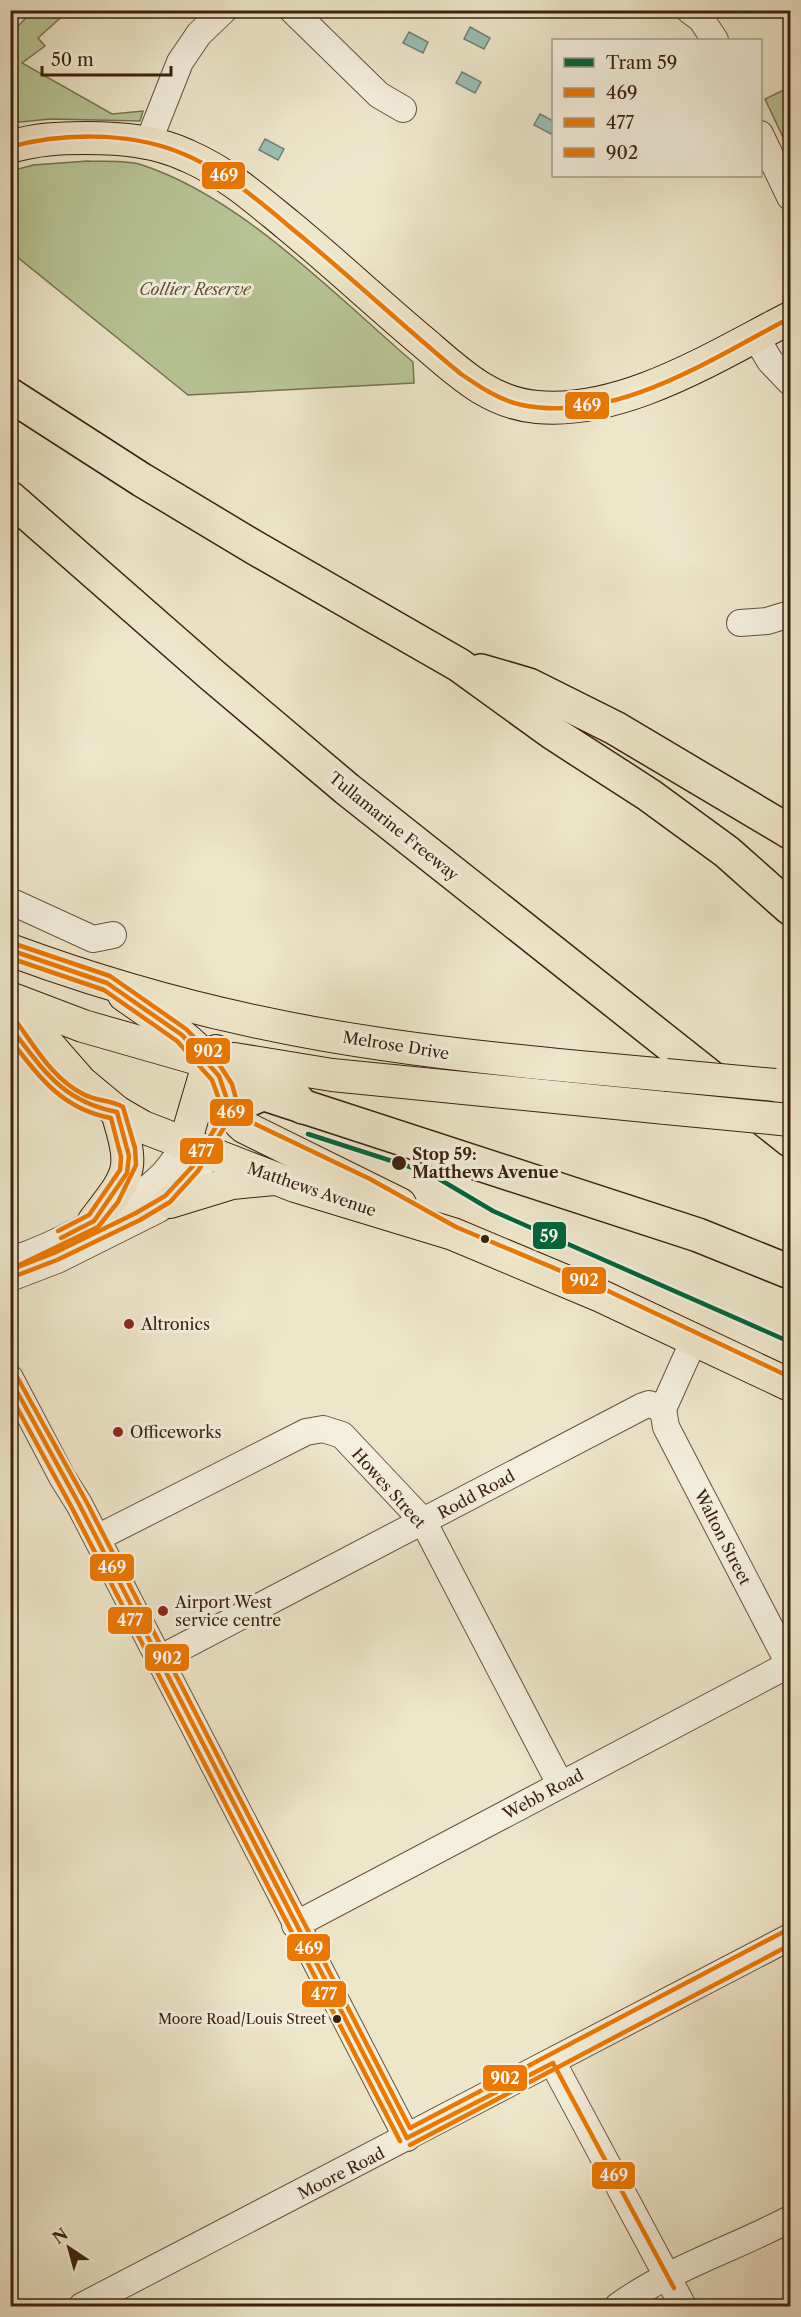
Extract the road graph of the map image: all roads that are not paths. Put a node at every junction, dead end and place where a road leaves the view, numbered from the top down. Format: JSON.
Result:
{"nodes":[{"id":1,"x":224,"y":10,"type":"edge"},
{"id":2,"x":292,"y":10,"type":"edge"},
{"id":3,"x":689,"y":10,"type":"edge"},
{"id":4,"x":714,"y":39,"type":"edge"},
{"id":5,"x":403,"y":109,"type":"dead end"},
{"id":6,"x":762,"y":138,"type":"edge"},
{"id":7,"x":148,"y":143,"type":"junction"},
{"id":8,"x":10,"y":147,"type":"edge"},
{"id":9,"x":790,"y":197,"type":"edge"},
{"id":10,"x":790,"y":318,"type":"edge"},
{"id":11,"x":755,"y":336,"type":"junction"},
{"id":12,"x":790,"y":382,"type":"edge"},
{"id":13,"x":10,"y":395,"type":"edge"},
{"id":14,"x":10,"y":498,"type":"edge"},
{"id":15,"x":790,"y":614,"type":"edge"},
{"id":16,"x":740,"y":623,"type":"dead end"},
{"id":17,"x":459,"y":665,"type":"junction"},
{"id":18,"x":790,"y":832,"type":"edge"},
{"id":19,"x":10,"y":901,"type":"edge"},
{"id":20,"x":790,"y":908,"type":"edge"},
{"id":21,"x":113,"y":935,"type":"dead end"},
{"id":22,"x":10,"y":950,"type":"edge"},
{"id":23,"x":107,"y":983,"type":"junction"},
{"id":24,"x":10,"y":1000,"type":"edge"},
{"id":25,"x":259,"y":1021,"type":"junction"},
{"id":26,"x":291,"y":1028,"type":"junction"},
{"id":27,"x":209,"y":1062,"type":"junction"},
{"id":28,"x":267,"y":1080,"type":"junction"},
{"id":29,"x":783,"y":1086,"type":"edge"},
{"id":30,"x":117,"y":1112,"type":"junction"},
{"id":31,"x":232,"y":1114,"type":"junction"},
{"id":32,"x":790,"y":1120,"type":"edge"},
{"id":33,"x":790,"y":1140,"type":"edge"},
{"id":34,"x":197,"y":1148,"type":"junction"},
{"id":35,"x":275,"y":1179,"type":"junction"},
{"id":36,"x":170,"y":1202,"type":"junction"},
{"id":37,"x":94,"y":1221,"type":"junction"},
{"id":38,"x":453,"y":1234,"type":"junction"},
{"id":39,"x":10,"y":1261,"type":"edge"},
{"id":40,"x":790,"y":1272,"type":"edge"},
{"id":41,"x":10,"y":1278,"type":"edge"},
{"id":42,"x":694,"y":1340,"type":"junction"},
{"id":43,"x":10,"y":1378,"type":"edge"},
{"id":44,"x":790,"y":1385,"type":"edge"},
{"id":45,"x":663,"y":1408,"type":"junction"},
{"id":46,"x":423,"y":1521,"type":"junction"},
{"id":47,"x":97,"y":1538,"type":"junction"},
{"id":48,"x":159,"y":1659,"type":"junction"},
{"id":49,"x":790,"y":1664,"type":"edge"},
{"id":50,"x":560,"y":1784,"type":"junction"},
{"id":51,"x":295,"y":1925,"type":"junction"},
{"id":52,"x":790,"y":1937,"type":"edge"},
{"id":53,"x":553,"y":2063,"type":"junction"},
{"id":54,"x":407,"y":2138,"type":"junction"},
{"id":55,"x":790,"y":2219,"type":"edge"},
{"id":56,"x":674,"y":2290,"type":"edge"},
{"id":57,"x":82,"y":2307,"type":"edge"},
{"id":58,"x":618,"y":2307,"type":"edge"},
{"id":59,"x":634,"y":2307,"type":"edge"}],
"edges":[{"from":1,"to":7,"type":"street"},
{"from":2,"to":5,"type":"street"},
{"from":3,"to":4,"type":"street"},
{"from":6,"to":9,"type":"street"},
{"from":7,"to":8,"type":"main road"},
{"from":7,"to":11,"type":"main road"},
{"from":10,"to":11,"type":"main road"},
{"from":11,"to":12,"type":"street"},
{"from":13,"to":17,"type":"highway"},
{"from":14,"to":33,"type":"highway","name":"Tullamarine Freeway"},
{"from":15,"to":16,"type":"street"},
{"from":17,"to":18,"type":"highway"},
{"from":17,"to":20,"type":"highway"},
{"from":19,"to":21,"type":"street"},
{"from":22,"to":23,"type":"main road","name":"Melrose Drive"},
{"from":23,"to":25,"type":"main road","name":"Melrose Drive"},
{"from":23,"to":27,"type":"main road"},
{"from":24,"to":27,"type":"main road"},
{"from":24,"to":30,"type":"main road","name":"Matthews Avenue"},
{"from":25,"to":26,"type":"main road","name":"Melrose Drive"},
{"from":25,"to":27,"type":"main road"},
{"from":26,"to":28,"type":"main road"},
{"from":26,"to":29,"type":"main road","name":"Melrose Drive","bridge":true},
{"from":27,"to":28,"type":"highway"},
{"from":27,"to":31,"type":"main road"},
{"from":27,"to":34,"type":"main road"},
{"from":28,"to":31,"type":"highway"},
{"from":28,"to":32,"type":"main road","name":"Melrose Drive","bridge":true},
{"from":28,"to":40,"type":"highway"},
{"from":30,"to":34,"type":"main road","name":"Matthews Avenue"},
{"from":30,"to":37,"type":"main road"},
{"from":31,"to":34,"type":"main road"},
{"from":31,"to":38,"type":"main road","name":"Matthews Avenue"},
{"from":34,"to":35,"type":"main road","name":"Matthews Avenue"},
{"from":34,"to":36,"type":"street"},
{"from":34,"to":37,"type":"street"},
{"from":35,"to":36,"type":"main road"},
{"from":35,"to":38,"type":"main road","name":"Matthews Avenue"},
{"from":36,"to":41,"type":"street"},
{"from":37,"to":39,"type":"street"},
{"from":38,"to":42,"type":"main road","name":"Matthews Avenue"},
{"from":42,"to":44,"type":"main road","name":"Matthews Avenue"},
{"from":42,"to":45,"type":"street"},
{"from":43,"to":47,"type":"street"},
{"from":45,"to":46,"type":"street","name":"Rodd Road"},
{"from":45,"to":49,"type":"street","name":"Walton Street"},
{"from":46,"to":47,"type":"street","name":"Howes Street"},
{"from":46,"to":48,"type":"street","name":"Rodd Road"},
{"from":46,"to":50,"type":"street","name":"Howes Street"},
{"from":47,"to":48,"type":"street"},
{"from":48,"to":51,"type":"street"},
{"from":49,"to":50,"type":"street","name":"Webb Road"},
{"from":50,"to":51,"type":"street","name":"Webb Road"},
{"from":51,"to":54,"type":"street"},
{"from":52,"to":53,"type":"street","name":"Moore Road"},
{"from":53,"to":54,"type":"street","name":"Moore Road"},
{"from":53,"to":56,"type":"street"},
{"from":54,"to":57,"type":"street","name":"Moore Road"},
{"from":55,"to":56,"type":"street"},
{"from":56,"to":58,"type":"street"},
{"from":56,"to":59,"type":"street"}]}
